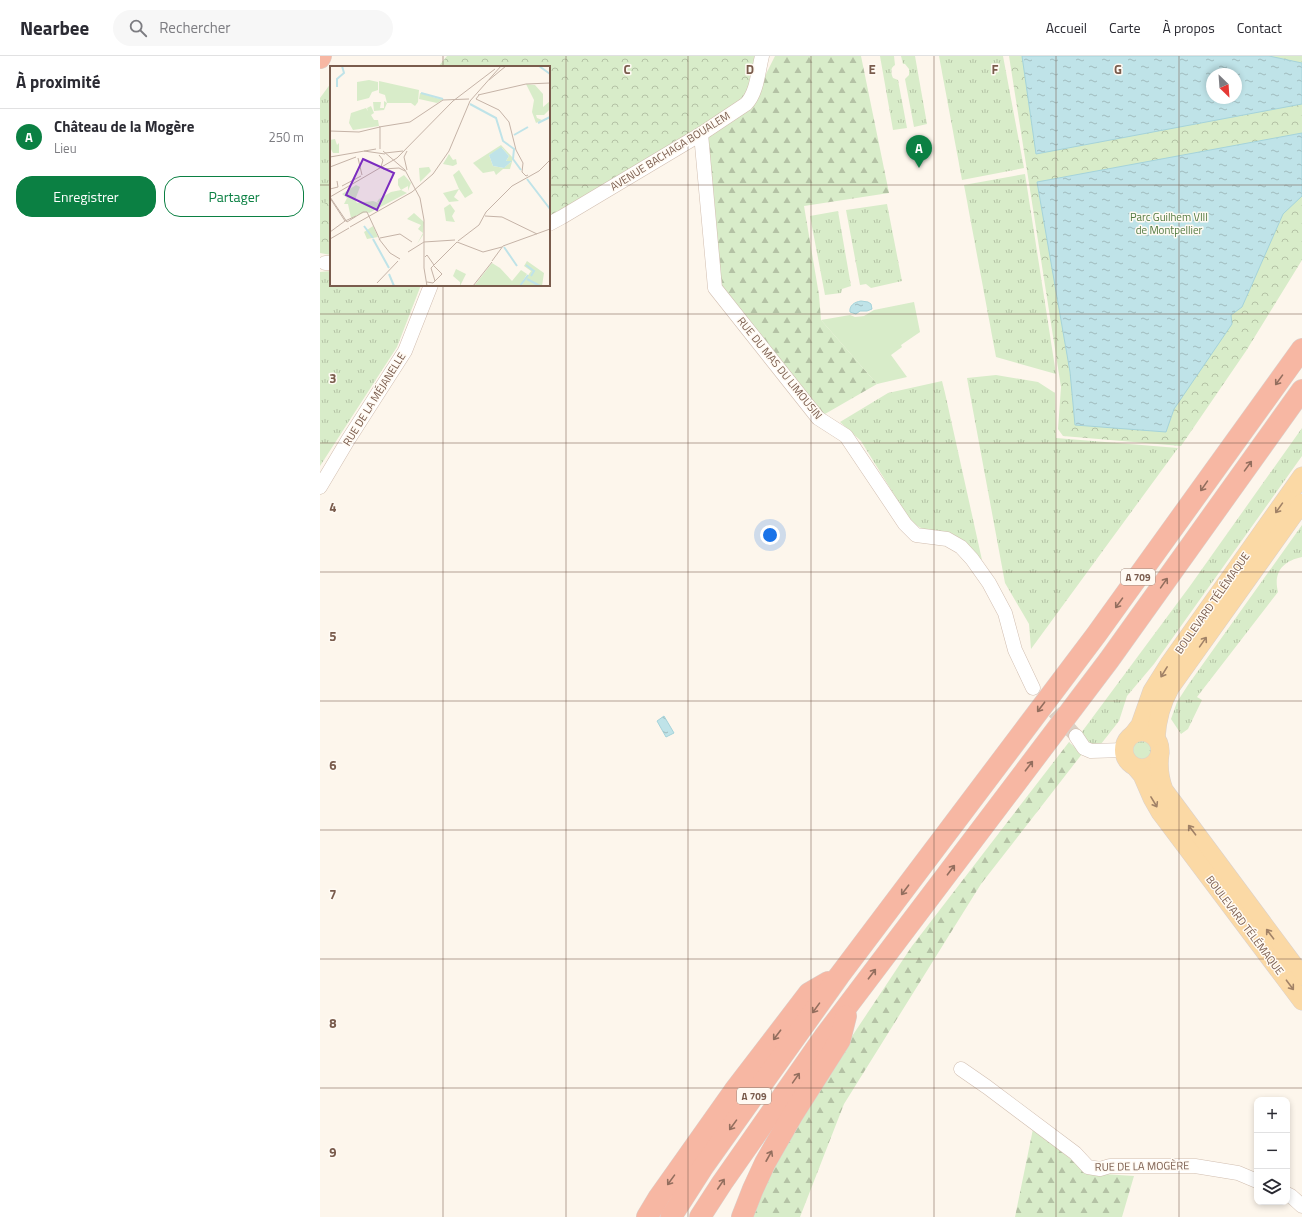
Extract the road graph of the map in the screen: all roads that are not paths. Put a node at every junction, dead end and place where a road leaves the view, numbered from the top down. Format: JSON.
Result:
{"nodes":[{"id":1,"x":762,"y":56,"type":"edge"},
{"id":2,"x":701,"y":134,"type":"junction"},
{"id":3,"x":550,"y":223,"type":"edge"},
{"id":4,"x":431,"y":286,"type":"edge"},
{"id":5,"x":1302,"y":348,"type":"edge"},
{"id":6,"x":1302,"y":390,"type":"edge"},
{"id":7,"x":1302,"y":476,"type":"edge"},
{"id":8,"x":320,"y":487,"type":"edge"},
{"id":9,"x":1302,"y":502,"type":"edge"},
{"id":10,"x":1033,"y":688,"type":"tunnel mouth"},
{"id":11,"x":1133,"y":734,"type":"junction"},
{"id":12,"x":1076,"y":736,"type":"tunnel mouth"},
{"id":13,"x":1158,"y":745,"type":"junction"},
{"id":14,"x":1124,"y":750,"type":"junction"},
{"id":15,"x":1136,"y":768,"type":"junction"},
{"id":16,"x":839,"y":976,"type":"junction"},
{"id":17,"x":1302,"y":976,"type":"edge"},
{"id":18,"x":1302,"y":1002,"type":"edge"},
{"id":19,"x":849,"y":1005,"type":"junction"},
{"id":20,"x":961,"y":1069,"type":"dead end"},
{"id":21,"x":1254,"y":1180,"type":"edge"},
{"id":22,"x":659,"y":1196,"type":"junction"},
{"id":23,"x":1290,"y":1196,"type":"edge"},
{"id":24,"x":1302,"y":1206,"type":"edge"},
{"id":25,"x":638,"y":1217,"type":"edge"},
{"id":26,"x":647,"y":1217,"type":"edge"},
{"id":27,"x":671,"y":1217,"type":"edge"},
{"id":28,"x":700,"y":1217,"type":"edge"},
{"id":29,"x":742,"y":1217,"type":"edge"}],
"edges":[{"from":1,"to":2,"type":"street","name":"AVENUE BACHAGA BOUALEM"},
{"from":2,"to":3,"type":"street","name":"AVENUE BACHAGA BOUALEM"},
{"from":2,"to":10,"type":"street","name":"RUE DU MAS DU LIMOUSIN"},
{"from":4,"to":8,"type":"street","name":"RUE DE LA MÉJANELLE"},
{"from":5,"to":16,"type":"highway","number":"A 709","one_way":true},
{"from":19,"to":6,"type":"highway","number":"A 709","one_way":true},
{"from":7,"to":11,"type":"main road","name":"BOULEVARD TÉLÉMAQUE","one_way":true},
{"from":13,"to":9,"type":"main road","name":"BOULEVARD TÉLÉMAQUE","one_way":true},
{"from":11,"to":13,"type":"main road"},
{"from":11,"to":14,"type":"main road"},
{"from":12,"to":14,"type":"street"},
{"from":13,"to":15,"type":"main road"},
{"from":17,"to":13,"type":"main road","name":"BOULEVARD TÉLÉMAQUE","one_way":true},
{"from":14,"to":15,"type":"main road"},
{"from":15,"to":18,"type":"main road","name":"BOULEVARD TÉLÉMAQUE","one_way":true},
{"from":16,"to":22,"type":"highway","one_way":true},
{"from":16,"to":27,"type":"highway","number":"A 709","one_way":true},
{"from":28,"to":19,"type":"highway","number":"A 709","one_way":true},
{"from":29,"to":19,"type":"highway","one_way":true},
{"from":20,"to":21,"type":"street","name":"RUE DE LA MOGÈRE"},
{"from":22,"to":25,"type":"highway"},
{"from":22,"to":26,"type":"highway"},
{"from":23,"to":24,"type":"street"}]}
